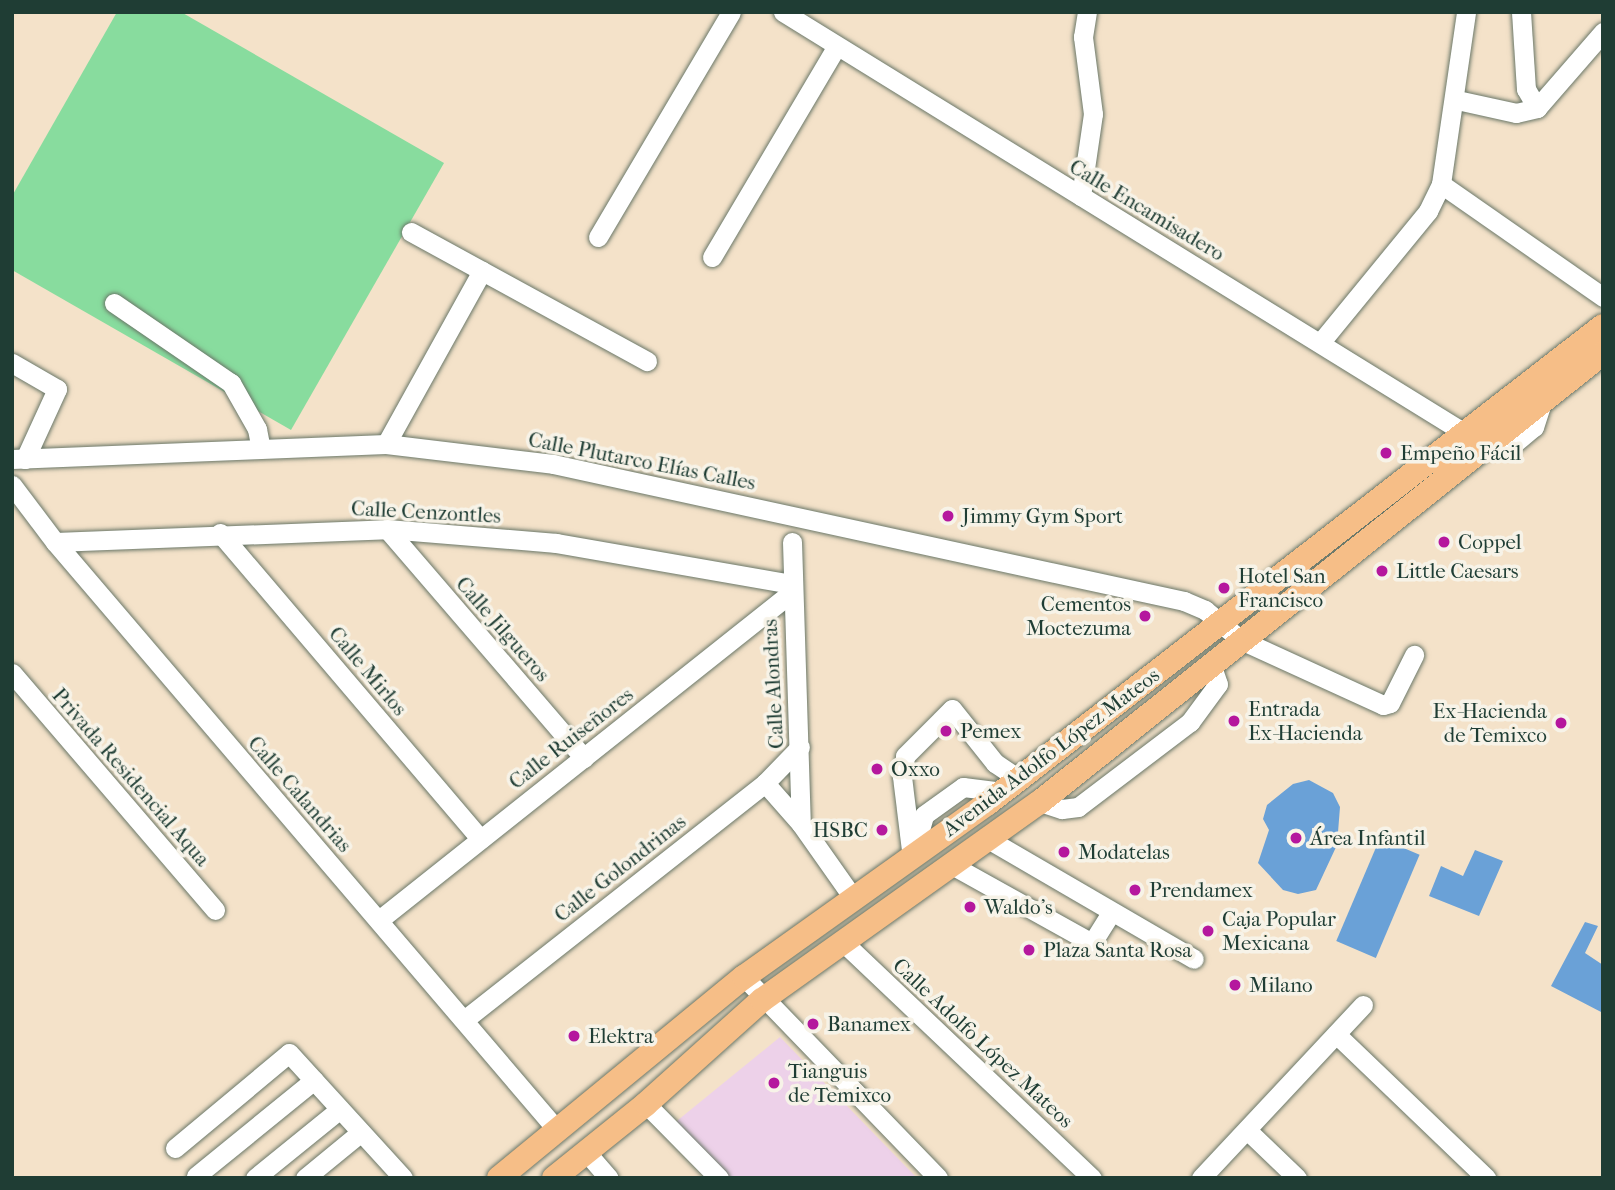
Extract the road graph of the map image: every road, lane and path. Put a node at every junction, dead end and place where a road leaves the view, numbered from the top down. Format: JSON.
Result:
{"nodes":[{"id":1,"x":731,"y":12,"type":"edge"},
{"id":2,"x":782,"y":12,"type":"edge"},
{"id":3,"x":1087,"y":12,"type":"edge"},
{"id":4,"x":1466,"y":12,"type":"edge"},
{"id":5,"x":1521,"y":12,"type":"edge"},
{"id":6,"x":1603,"y":32,"type":"edge"},
{"id":7,"x":836,"y":47,"type":"junction"},
{"id":8,"x":1457,"y":100,"type":"junction"},
{"id":9,"x":1537,"y":108,"type":"junction"},
{"id":10,"x":1441,"y":184,"type":"junction"},
{"id":11,"x":1081,"y":197,"type":"junction"},
{"id":12,"x":411,"y":232,"type":"dead end"},
{"id":13,"x":598,"y":237,"type":"dead end"},
{"id":14,"x":712,"y":257,"type":"dead end"},
{"id":15,"x":482,"y":271,"type":"junction"},
{"id":16,"x":1603,"y":297,"type":"edge"},
{"id":17,"x":114,"y":303,"type":"dead end"},
{"id":18,"x":1603,"y":326,"type":"edge"},
{"id":19,"x":1320,"y":343,"type":"junction"},
{"id":20,"x":1603,"y":354,"type":"edge"},
{"id":21,"x":647,"y":361,"type":"dead end"},
{"id":22,"x":12,"y":363,"type":"edge"},
{"id":23,"x":1482,"y":442,"type":"junction"},
{"id":24,"x":386,"y":444,"type":"junction"},
{"id":25,"x":261,"y":449,"type":"junction"},
{"id":26,"x":19,"y":459,"type":"edge"},
{"id":27,"x":12,"y":485,"type":"edge"},
{"id":28,"x":387,"y":529,"type":"junction"},
{"id":29,"x":220,"y":533,"type":"junction"},
{"id":30,"x":55,"y":542,"type":"junction"},
{"id":31,"x":792,"y":542,"type":"dead end"},
{"id":32,"x":791,"y":588,"type":"junction"},
{"id":33,"x":1222,"y":621,"type":"junction"},
{"id":34,"x":1241,"y":640,"type":"junction"},
{"id":35,"x":1414,"y":655,"type":"dead end"},
{"id":36,"x":12,"y":673,"type":"edge"},
{"id":37,"x":800,"y":747,"type":"junction"},
{"id":38,"x":584,"y":758,"type":"junction"},
{"id":39,"x":765,"y":783,"type":"junction"},
{"id":40,"x":1004,"y":791,"type":"junction"},
{"id":41,"x":801,"y":824,"type":"junction"},
{"id":42,"x":997,"y":832,"type":"junction"},
{"id":43,"x":480,"y":839,"type":"junction"},
{"id":44,"x":912,"y":858,"type":"junction"},
{"id":45,"x":950,"y":864,"type":"junction"},
{"id":46,"x":854,"y":899,"type":"junction"},
{"id":47,"x":215,"y":910,"type":"dead end"},
{"id":48,"x":1111,"y":913,"type":"junction"},
{"id":49,"x":379,"y":920,"type":"junction"},
{"id":50,"x":843,"y":942,"type":"junction"},
{"id":51,"x":1194,"y":959,"type":"dead end"},
{"id":52,"x":744,"y":977,"type":"junction"},
{"id":53,"x":762,"y":1000,"type":"junction"},
{"id":54,"x":1363,"y":1005,"type":"dead end"},
{"id":55,"x":464,"y":1020,"type":"junction"},
{"id":56,"x":1336,"y":1034,"type":"junction"},
{"id":57,"x":314,"y":1080,"type":"junction"},
{"id":58,"x":646,"y":1104,"type":"junction"},
{"id":59,"x":340,"y":1109,"type":"junction"},
{"id":60,"x":1247,"y":1129,"type":"junction"},
{"id":61,"x":557,"y":1130,"type":"junction"},
{"id":62,"x":361,"y":1132,"type":"junction"},
{"id":63,"x":175,"y":1148,"type":"dead end"},
{"id":64,"x":587,"y":1153,"type":"junction"},
{"id":65,"x":196,"y":1176,"type":"dead end"},
{"id":66,"x":255,"y":1178,"type":"edge"},
{"id":67,"x":305,"y":1178,"type":"edge"},
{"id":68,"x":402,"y":1178,"type":"edge"},
{"id":69,"x":499,"y":1178,"type":"edge"},
{"id":70,"x":554,"y":1178,"type":"edge"},
{"id":71,"x":609,"y":1178,"type":"edge"},
{"id":72,"x":719,"y":1178,"type":"edge"},
{"id":73,"x":938,"y":1178,"type":"edge"},
{"id":74,"x":1092,"y":1178,"type":"edge"},
{"id":75,"x":1201,"y":1178,"type":"edge"},
{"id":76,"x":1297,"y":1178,"type":"edge"},
{"id":77,"x":1486,"y":1178,"type":"edge"}],
"edges":[{"from":1,"to":13,"type":"street"},
{"from":2,"to":7,"type":"street","name":"Calle Encamisadero"},
{"from":3,"to":11,"type":"street"},
{"from":4,"to":8,"type":"street"},
{"from":5,"to":9,"type":"street"},
{"from":6,"to":9,"type":"street"},
{"from":7,"to":11,"type":"street","name":"Calle Encamisadero"},
{"from":7,"to":14,"type":"street"},
{"from":8,"to":9,"type":"street"},
{"from":8,"to":10,"type":"street"},
{"from":10,"to":16,"type":"street"},
{"from":10,"to":19,"type":"street"},
{"from":11,"to":19,"type":"street","name":"Calle Encamisadero"},
{"from":12,"to":15,"type":"street"},
{"from":15,"to":21,"type":"street"},
{"from":15,"to":24,"type":"street"},
{"from":17,"to":25,"type":"street"},
{"from":18,"to":23,"type":"main road","name":"Avenida Adolfo López Mateos"},
{"from":19,"to":23,"type":"street","name":"Calle Encamisadero"},
{"from":20,"to":23,"type":"main road","name":"Avenida Adolfo López Mateos"},
{"from":22,"to":26,"type":"street"},
{"from":23,"to":33,"type":"main road","name":"Avenida Adolfo López Mateos"},
{"from":23,"to":34,"type":"main road","name":"Avenida Adolfo López Mateos"},
{"from":24,"to":25,"type":"street","name":"Calle Plutarco Elías Calles"},
{"from":24,"to":33,"type":"street","name":"Calle Plutarco Elías Calles"},
{"from":25,"to":26,"type":"street","name":"Calle Plutarco Elías Calles"},
{"from":27,"to":30,"type":"street","name":"Calle Calandrias"},
{"from":28,"to":29,"type":"street","name":"Calle Cenzontles"},
{"from":28,"to":32,"type":"street","name":"Calle Cenzontles"},
{"from":28,"to":38,"type":"street","name":"Calle Jilgueros"},
{"from":29,"to":30,"type":"street","name":"Calle Cenzontles"},
{"from":29,"to":43,"type":"street","name":"Calle Mirlos"},
{"from":30,"to":49,"type":"street","name":"Calle Calandrias"},
{"from":31,"to":32,"type":"street","name":"Calle Alondras"},
{"from":32,"to":37,"type":"street","name":"Calle Alondras"},
{"from":32,"to":38,"type":"street","name":"Calle Ruiseñores"},
{"from":33,"to":34,"type":"street","name":"Calle Plutarco Elías Calles"},
{"from":33,"to":40,"type":"main road","name":"Avenida Adolfo López Mateos"},
{"from":34,"to":35,"type":"street"},
{"from":34,"to":42,"type":"main road","name":"Avenida Adolfo López Mateos"},
{"from":36,"to":47,"type":"street","name":"Privada Residencial Aqua"},
{"from":37,"to":39,"type":"street","name":"Calle Golondrinas"},
{"from":37,"to":41,"type":"street","name":"Calle Alondras"},
{"from":38,"to":43,"type":"street","name":"Calle Ruiseñores"},
{"from":39,"to":41,"type":"street"},
{"from":39,"to":55,"type":"street","name":"Calle Golondrinas"},
{"from":40,"to":42,"type":"main road"},
{"from":40,"to":44,"type":"main road","name":"Avenida Adolfo López Mateos"},
{"from":40,"to":44,"type":"street"},
{"from":41,"to":46,"type":"street"},
{"from":42,"to":45,"type":"main road","name":"Avenida Adolfo López Mateos"},
{"from":42,"to":48,"type":"street"},
{"from":43,"to":49,"type":"street","name":"Calle Ruiseñores"},
{"from":44,"to":46,"type":"main road","name":"Avenida Adolfo López Mateos"},
{"from":45,"to":48,"type":"street"},
{"from":45,"to":50,"type":"main road","name":"Avenida Adolfo López Mateos"},
{"from":46,"to":52,"type":"main road","name":"Avenida Adolfo López Mateos"},
{"from":48,"to":51,"type":"street"},
{"from":49,"to":55,"type":"street","name":"Calle Calandrias"},
{"from":50,"to":53,"type":"main road","name":"Avenida Adolfo López Mateos"},
{"from":50,"to":74,"type":"street","name":"Calle Adolfo López Mateos"},
{"from":52,"to":53,"type":"street"},
{"from":52,"to":61,"type":"main road","name":"Avenida Adolfo López Mateos"},
{"from":53,"to":58,"type":"main road","name":"Avenida Adolfo López Mateos"},
{"from":53,"to":73,"type":"street"},
{"from":54,"to":56,"type":"street"},
{"from":55,"to":61,"type":"street","name":"Calle Calandrias"},
{"from":56,"to":60,"type":"street"},
{"from":56,"to":77,"type":"street"},
{"from":57,"to":59,"type":"street"},
{"from":57,"to":63,"type":"street"},
{"from":57,"to":65,"type":"street"},
{"from":58,"to":64,"type":"main road","name":"Avenida Adolfo López Mateos"},
{"from":58,"to":72,"type":"street"},
{"from":59,"to":62,"type":"street"},
{"from":59,"to":66,"type":"street"},
{"from":60,"to":75,"type":"street"},
{"from":60,"to":76,"type":"street"},
{"from":61,"to":69,"type":"main road","name":"Avenida Adolfo López Mateos"},
{"from":62,"to":67,"type":"street"},
{"from":62,"to":68,"type":"street"},
{"from":64,"to":70,"type":"main road","name":"Avenida Adolfo López Mateos"},
{"from":64,"to":71,"type":"street"}]}
